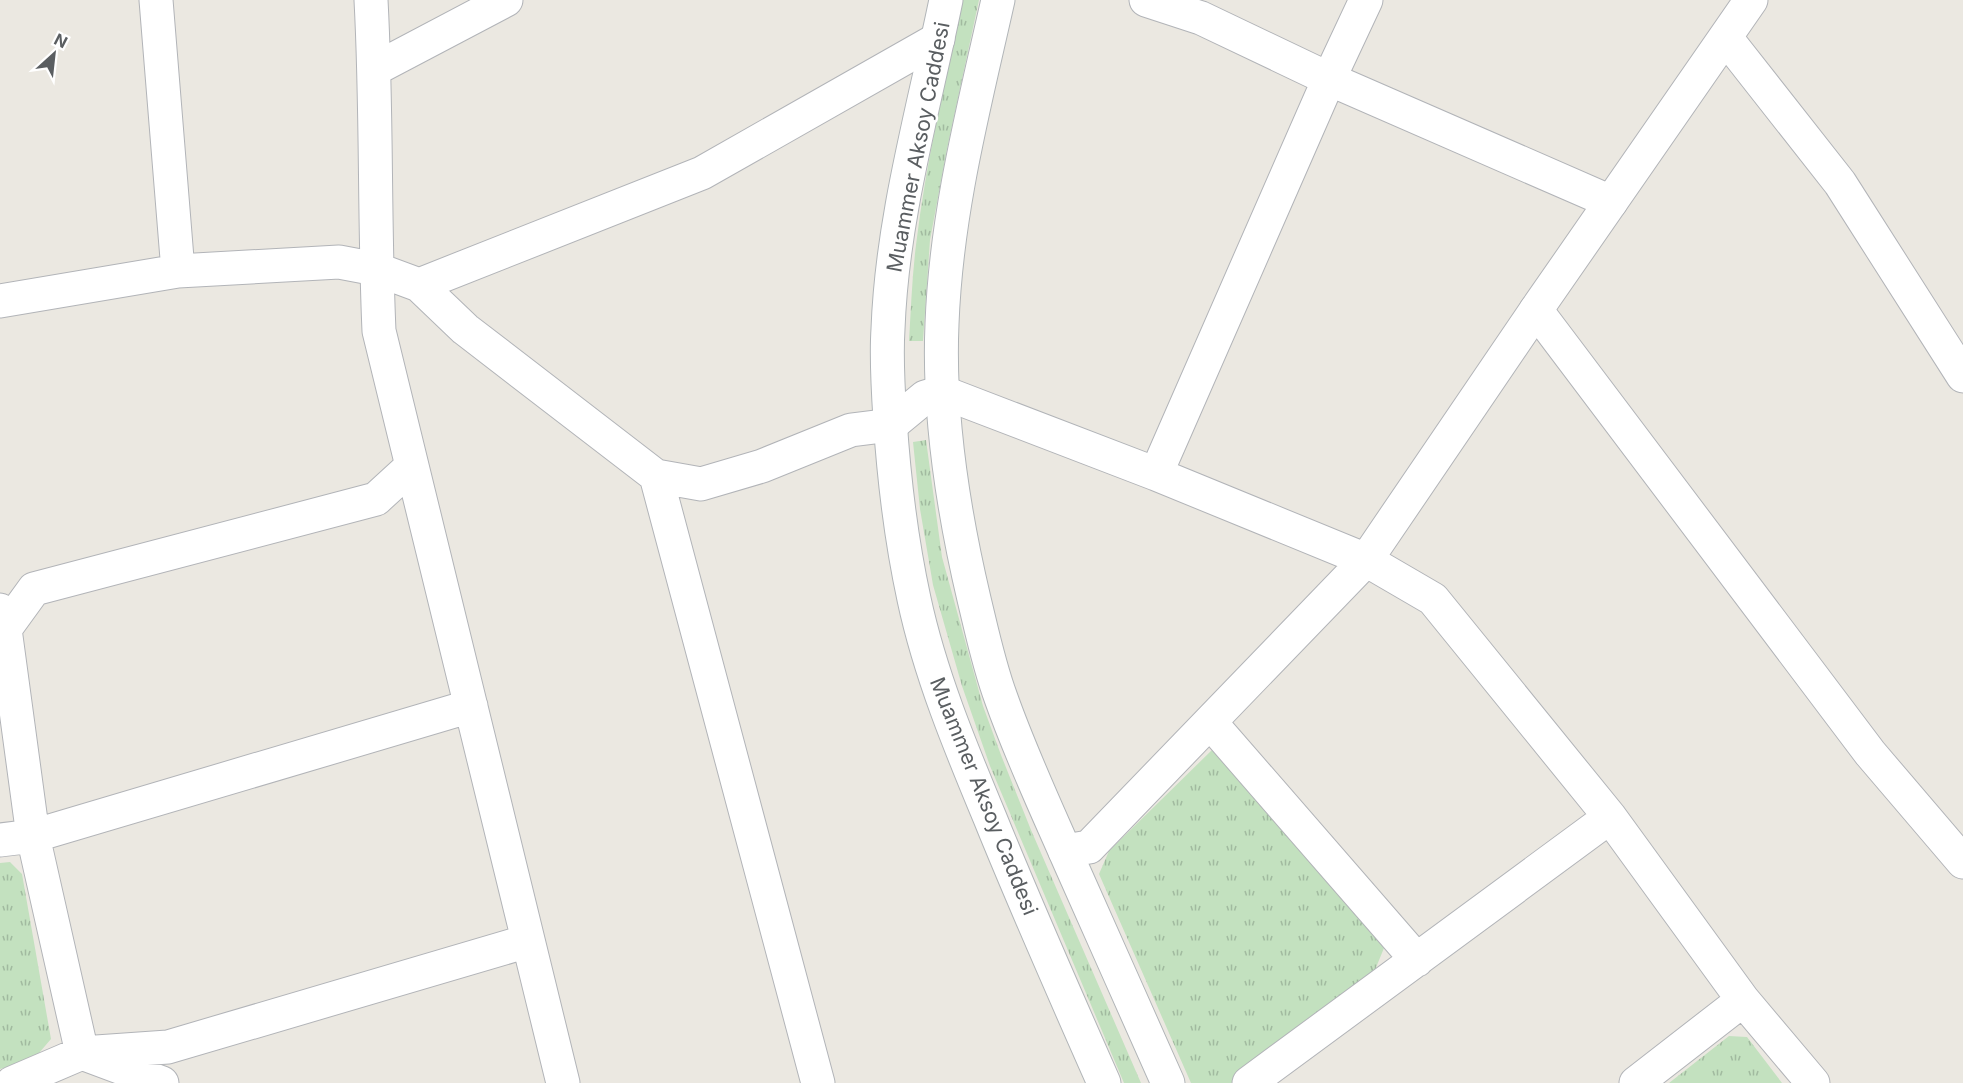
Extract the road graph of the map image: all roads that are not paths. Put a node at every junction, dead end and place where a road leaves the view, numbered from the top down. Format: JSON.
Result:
{"nodes":[{"id":1,"x":156,"y":0,"type":"edge"},
{"id":2,"x":371,"y":0,"type":"edge"},
{"id":3,"x":506,"y":0,"type":"edge"},
{"id":4,"x":946,"y":0,"type":"edge"},
{"id":5,"x":998,"y":0,"type":"edge"},
{"id":6,"x":1146,"y":0,"type":"edge"},
{"id":7,"x":1366,"y":0,"type":"edge"},
{"id":8,"x":1751,"y":0,"type":"edge"},
{"id":9,"x":1726,"y":38,"type":"junction"},
{"id":10,"x":938,"y":39,"type":"junction"},
{"id":11,"x":375,"y":69,"type":"junction"},
{"id":12,"x":1329,"y":79,"type":"junction"},
{"id":13,"x":1611,"y":202,"type":"junction"},
{"id":14,"x":376,"y":269,"type":"junction"},
{"id":15,"x":177,"y":271,"type":"junction"},
{"id":16,"x":419,"y":285,"type":"junction"},
{"id":17,"x":0,"y":301,"type":"edge"},
{"id":18,"x":1536,"y":310,"type":"junction"},
{"id":19,"x":1963,"y":376,"type":"edge"},
{"id":20,"x":942,"y":392,"type":"junction"},
{"id":21,"x":891,"y":425,"type":"junction"},
{"id":22,"x":412,"y":466,"type":"junction"},
{"id":23,"x":1156,"y":474,"type":"junction"},
{"id":24,"x":656,"y":476,"type":"junction"},
{"id":25,"x":1366,"y":560,"type":"junction"},
{"id":26,"x":2,"y":624,"type":"edge"},
{"id":27,"x":471,"y":706,"type":"junction"},
{"id":28,"x":1210,"y":722,"type":"junction"},
{"id":29,"x":1610,"y":817,"type":"junction"},
{"id":30,"x":33,"y":836,"type":"junction"},
{"id":31,"x":0,"y":840,"type":"edge"},
{"id":32,"x":1065,"y":851,"type":"junction"},
{"id":33,"x":1963,"y":862,"type":"edge"},
{"id":34,"x":528,"y":941,"type":"junction"},
{"id":35,"x":1417,"y":960,"type":"junction"},
{"id":36,"x":1743,"y":1000,"type":"junction"},
{"id":37,"x":82,"y":1053,"type":"junction"},
{"id":38,"x":12,"y":1083,"type":"edge"},
{"id":39,"x":162,"y":1083,"type":"edge"},
{"id":40,"x":563,"y":1083,"type":"edge"},
{"id":41,"x":818,"y":1083,"type":"edge"},
{"id":42,"x":1104,"y":1083,"type":"edge"},
{"id":43,"x":1168,"y":1083,"type":"edge"},
{"id":44,"x":1249,"y":1083,"type":"edge"},
{"id":45,"x":1636,"y":1083,"type":"edge"},
{"id":46,"x":1813,"y":1083,"type":"edge"}],
"edges":[{"from":1,"to":15,"type":"street"},
{"from":2,"to":11,"type":"street"},
{"from":3,"to":11,"type":"street"},
{"from":4,"to":10,"type":"street","name":"Muammer Aksoy Caddesi"},
{"from":5,"to":20,"type":"street"},
{"from":6,"to":12,"type":"street"},
{"from":7,"to":12,"type":"street"},
{"from":8,"to":9,"type":"street"},
{"from":9,"to":13,"type":"street"},
{"from":9,"to":19,"type":"street"},
{"from":10,"to":16,"type":"street"},
{"from":10,"to":21,"type":"street","name":"Muammer Aksoy Caddesi"},
{"from":11,"to":14,"type":"street"},
{"from":12,"to":13,"type":"street"},
{"from":12,"to":23,"type":"street"},
{"from":13,"to":18,"type":"street"},
{"from":14,"to":15,"type":"street"},
{"from":14,"to":16,"type":"street"},
{"from":14,"to":22,"type":"street"},
{"from":15,"to":17,"type":"street"},
{"from":16,"to":24,"type":"street"},
{"from":18,"to":25,"type":"street"},
{"from":18,"to":33,"type":"street"},
{"from":20,"to":21,"type":"street"},
{"from":20,"to":23,"type":"street"},
{"from":20,"to":32,"type":"street"},
{"from":21,"to":24,"type":"street"},
{"from":21,"to":42,"type":"street","name":"Muammer Aksoy Caddesi"},
{"from":22,"to":26,"type":"street"},
{"from":22,"to":27,"type":"street"},
{"from":23,"to":25,"type":"street"},
{"from":24,"to":41,"type":"street"},
{"from":25,"to":28,"type":"street"},
{"from":25,"to":29,"type":"street"},
{"from":26,"to":30,"type":"street"},
{"from":27,"to":30,"type":"street"},
{"from":27,"to":34,"type":"street"},
{"from":28,"to":32,"type":"street"},
{"from":28,"to":35,"type":"street"},
{"from":29,"to":35,"type":"street"},
{"from":29,"to":36,"type":"street"},
{"from":30,"to":31,"type":"street"},
{"from":30,"to":37,"type":"street"},
{"from":32,"to":43,"type":"street"},
{"from":34,"to":37,"type":"street"},
{"from":34,"to":40,"type":"street"},
{"from":35,"to":44,"type":"street"},
{"from":36,"to":45,"type":"street"},
{"from":36,"to":46,"type":"street"},
{"from":37,"to":38,"type":"street"},
{"from":37,"to":39,"type":"street"}]}
